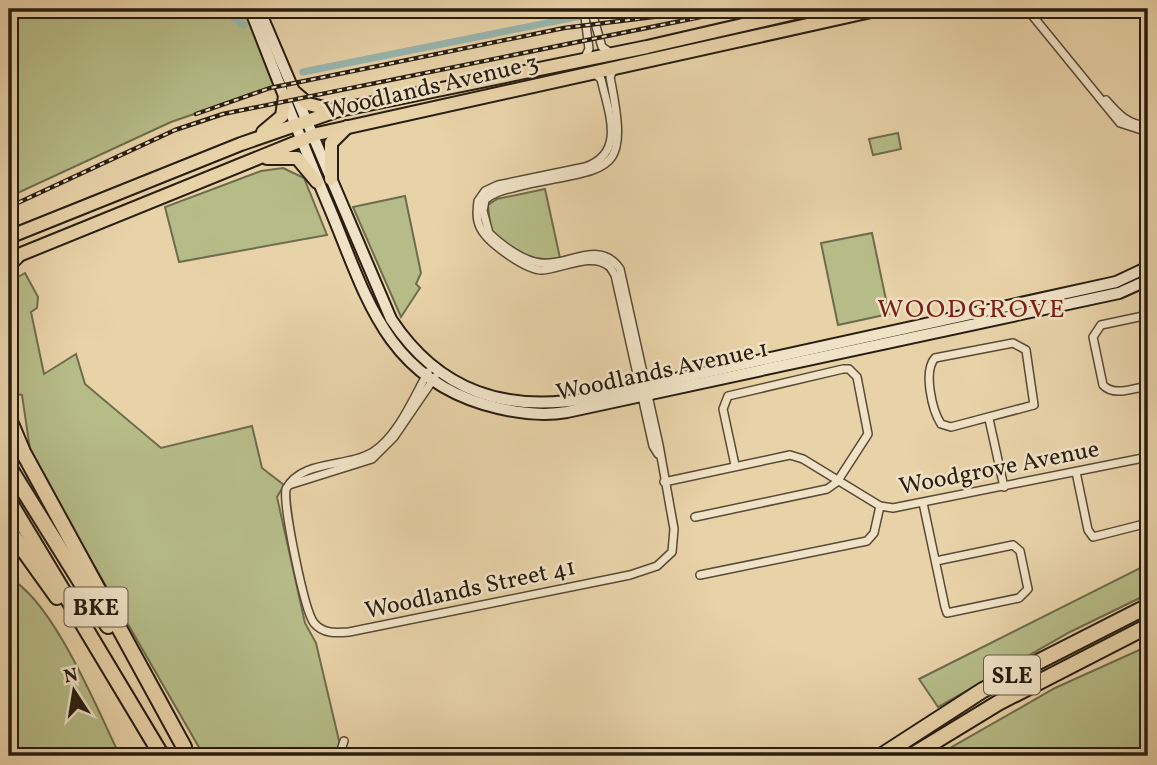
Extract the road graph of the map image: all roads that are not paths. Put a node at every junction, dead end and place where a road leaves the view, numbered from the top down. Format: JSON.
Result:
{"nodes":[{"id":1,"x":250,"y":9,"type":"edge"},
{"id":2,"x":259,"y":9,"type":"edge"},
{"id":3,"x":584,"y":9,"type":"edge"},
{"id":4,"x":591,"y":9,"type":"edge"},
{"id":5,"x":811,"y":9,"type":"edge"},
{"id":6,"x":880,"y":9,"type":"edge"},
{"id":7,"x":1027,"y":9,"type":"edge"},
{"id":8,"x":1033,"y":9,"type":"edge"},
{"id":9,"x":590,"y":21,"type":"junction"},
{"id":10,"x":611,"y":53,"type":"junction"},
{"id":11,"x":584,"y":60,"type":"junction"},
{"id":12,"x":615,"y":68,"type":"junction"},
{"id":13,"x":592,"y":72,"type":"junction"},
{"id":14,"x":289,"y":94,"type":"junction"},
{"id":15,"x":339,"y":110,"type":"junction"},
{"id":16,"x":301,"y":122,"type":"junction"},
{"id":17,"x":350,"y":125,"type":"junction"},
{"id":18,"x":1148,"y":126,"type":"edge"},
{"id":19,"x":1148,"y":132,"type":"edge"},
{"id":20,"x":307,"y":137,"type":"junction"},
{"id":21,"x":241,"y":144,"type":"junction"},
{"id":22,"x":239,"y":165,"type":"junction"},
{"id":23,"x":331,"y":179,"type":"junction"},
{"id":24,"x":317,"y":182,"type":"junction"},
{"id":25,"x":9,"y":237,"type":"edge"},
{"id":26,"x":12,"y":259,"type":"edge"},
{"id":27,"x":1148,"y":267,"type":"edge"},
{"id":28,"x":1148,"y":281,"type":"edge"},
{"id":29,"x":1148,"y":315,"type":"edge"},
{"id":30,"x":432,"y":373,"type":"junction"},
{"id":31,"x":1148,"y":386,"type":"edge"},
{"id":32,"x":644,"y":391,"type":"junction"},
{"id":33,"x":9,"y":419,"type":"edge"},
{"id":34,"x":989,"y":419,"type":"junction"},
{"id":35,"x":1148,"y":457,"type":"edge"},
{"id":36,"x":735,"y":465,"type":"junction"},
{"id":37,"x":9,"y":467,"type":"edge"},
{"id":38,"x":1076,"y":472,"type":"junction"},
{"id":39,"x":664,"y":482,"type":"junction"},
{"id":40,"x":837,"y":482,"type":"junction"},
{"id":41,"x":1004,"y":487,"type":"junction"},
{"id":42,"x":9,"y":501,"type":"edge"},
{"id":43,"x":923,"y":503,"type":"junction"},
{"id":44,"x":880,"y":506,"type":"junction"},
{"id":45,"x":695,"y":517,"type":"dead end"},
{"id":46,"x":1148,"y":523,"type":"edge"},
{"id":47,"x":9,"y":530,"type":"edge"},
{"id":48,"x":936,"y":562,"type":"junction"},
{"id":49,"x":700,"y":575,"type":"dead end"},
{"id":50,"x":1148,"y":606,"type":"edge"},
{"id":51,"x":78,"y":617,"type":"junction"},
{"id":52,"x":1148,"y":626,"type":"edge"},
{"id":53,"x":344,"y":741,"type":"dead end"},
{"id":54,"x":186,"y":751,"type":"edge"},
{"id":55,"x":162,"y":756,"type":"edge"},
{"id":56,"x":339,"y":756,"type":"edge"},
{"id":57,"x":881,"y":756,"type":"edge"},
{"id":58,"x":911,"y":756,"type":"edge"}],
"edges":[{"from":1,"to":14,"type":"main road","name":"Woodlands Avenue 1"},
{"from":2,"to":14,"type":"main road","name":"Woodlands Avenue 1"},
{"from":3,"to":9,"type":"street"},
{"from":4,"to":9,"type":"street"},
{"from":5,"to":10,"type":"main road","name":"Woodlands Avenue 3"},
{"from":6,"to":12,"type":"main road","name":"Woodlands Avenue 3"},
{"from":7,"to":19,"type":"street"},
{"from":8,"to":18,"type":"street"},
{"from":9,"to":10,"type":"street"},
{"from":9,"to":11,"type":"street"},
{"from":10,"to":11,"type":"main road","name":"Woodlands Avenue 3"},
{"from":11,"to":15,"type":"main road","name":"Woodlands Avenue 3"},
{"from":12,"to":13,"type":"main road","name":"Woodlands Avenue 3"},
{"from":12,"to":32,"type":"street"},
{"from":13,"to":17,"type":"main road","name":"Woodlands Avenue 3"},
{"from":13,"to":32,"type":"street"},
{"from":14,"to":15,"type":"main road"},
{"from":14,"to":16,"type":"main road","name":"Woodlands Avenue 1"},
{"from":14,"to":21,"type":"main road"},
{"from":15,"to":16,"type":"main road","name":"Woodlands Avenue 3"},
{"from":16,"to":20,"type":"main road","name":"Woodlands Avenue 1"},
{"from":16,"to":21,"type":"main road","name":"Woodlands Avenue 3"},
{"from":17,"to":20,"type":"main road","name":"Woodlands Avenue 3"},
{"from":17,"to":23,"type":"main road"},
{"from":20,"to":22,"type":"main road","name":"Woodlands Avenue 3"},
{"from":20,"to":23,"type":"main road","name":"Woodlands Avenue 1"},
{"from":20,"to":24,"type":"main road","name":"Woodlands Avenue 1"},
{"from":21,"to":25,"type":"main road","name":"Woodlands Avenue 3"},
{"from":22,"to":24,"type":"main road"},
{"from":22,"to":26,"type":"main road","name":"Woodlands Avenue 3"},
{"from":23,"to":30,"type":"main road","name":"Woodlands Avenue 1"},
{"from":24,"to":30,"type":"main road","name":"Woodlands Avenue 1"},
{"from":27,"to":32,"type":"main road","name":"Woodlands Avenue 1"},
{"from":28,"to":32,"type":"main road","name":"Woodlands Avenue 1"},
{"from":29,"to":31,"type":"street"},
{"from":30,"to":32,"type":"main road","name":"Woodlands Avenue 1"},
{"from":30,"to":39,"type":"street","name":"Woodlands Street 41"},
{"from":32,"to":39,"type":"street","name":"Woodlands Street 41"},
{"from":33,"to":54,"type":"highway"},
{"from":34,"to":34,"type":"street"},
{"from":34,"to":41,"type":"street"},
{"from":35,"to":38,"type":"street","name":"Woodgrove Avenue"},
{"from":36,"to":39,"type":"street","name":"Woodgrove Avenue"},
{"from":36,"to":40,"type":"street","name":"Woodgrove Avenue"},
{"from":36,"to":40,"type":"street"},
{"from":37,"to":54,"type":"highway","number":"BKE"},
{"from":38,"to":41,"type":"street","name":"Woodgrove Avenue"},
{"from":38,"to":46,"type":"street"},
{"from":40,"to":44,"type":"street","name":"Woodgrove Avenue"},
{"from":40,"to":45,"type":"street"},
{"from":41,"to":43,"type":"street","name":"Woodgrove Avenue"},
{"from":42,"to":51,"type":"highway","number":"BKE"},
{"from":43,"to":44,"type":"street","name":"Woodgrove Avenue"},
{"from":43,"to":48,"type":"street"},
{"from":44,"to":49,"type":"street"},
{"from":47,"to":51,"type":"highway"},
{"from":48,"to":48,"type":"street"},
{"from":50,"to":57,"type":"highway","number":"SLE"},
{"from":51,"to":55,"type":"highway","number":"BKE"},
{"from":52,"to":58,"type":"highway","number":"SLE"},
{"from":53,"to":56,"type":"street"}]}
